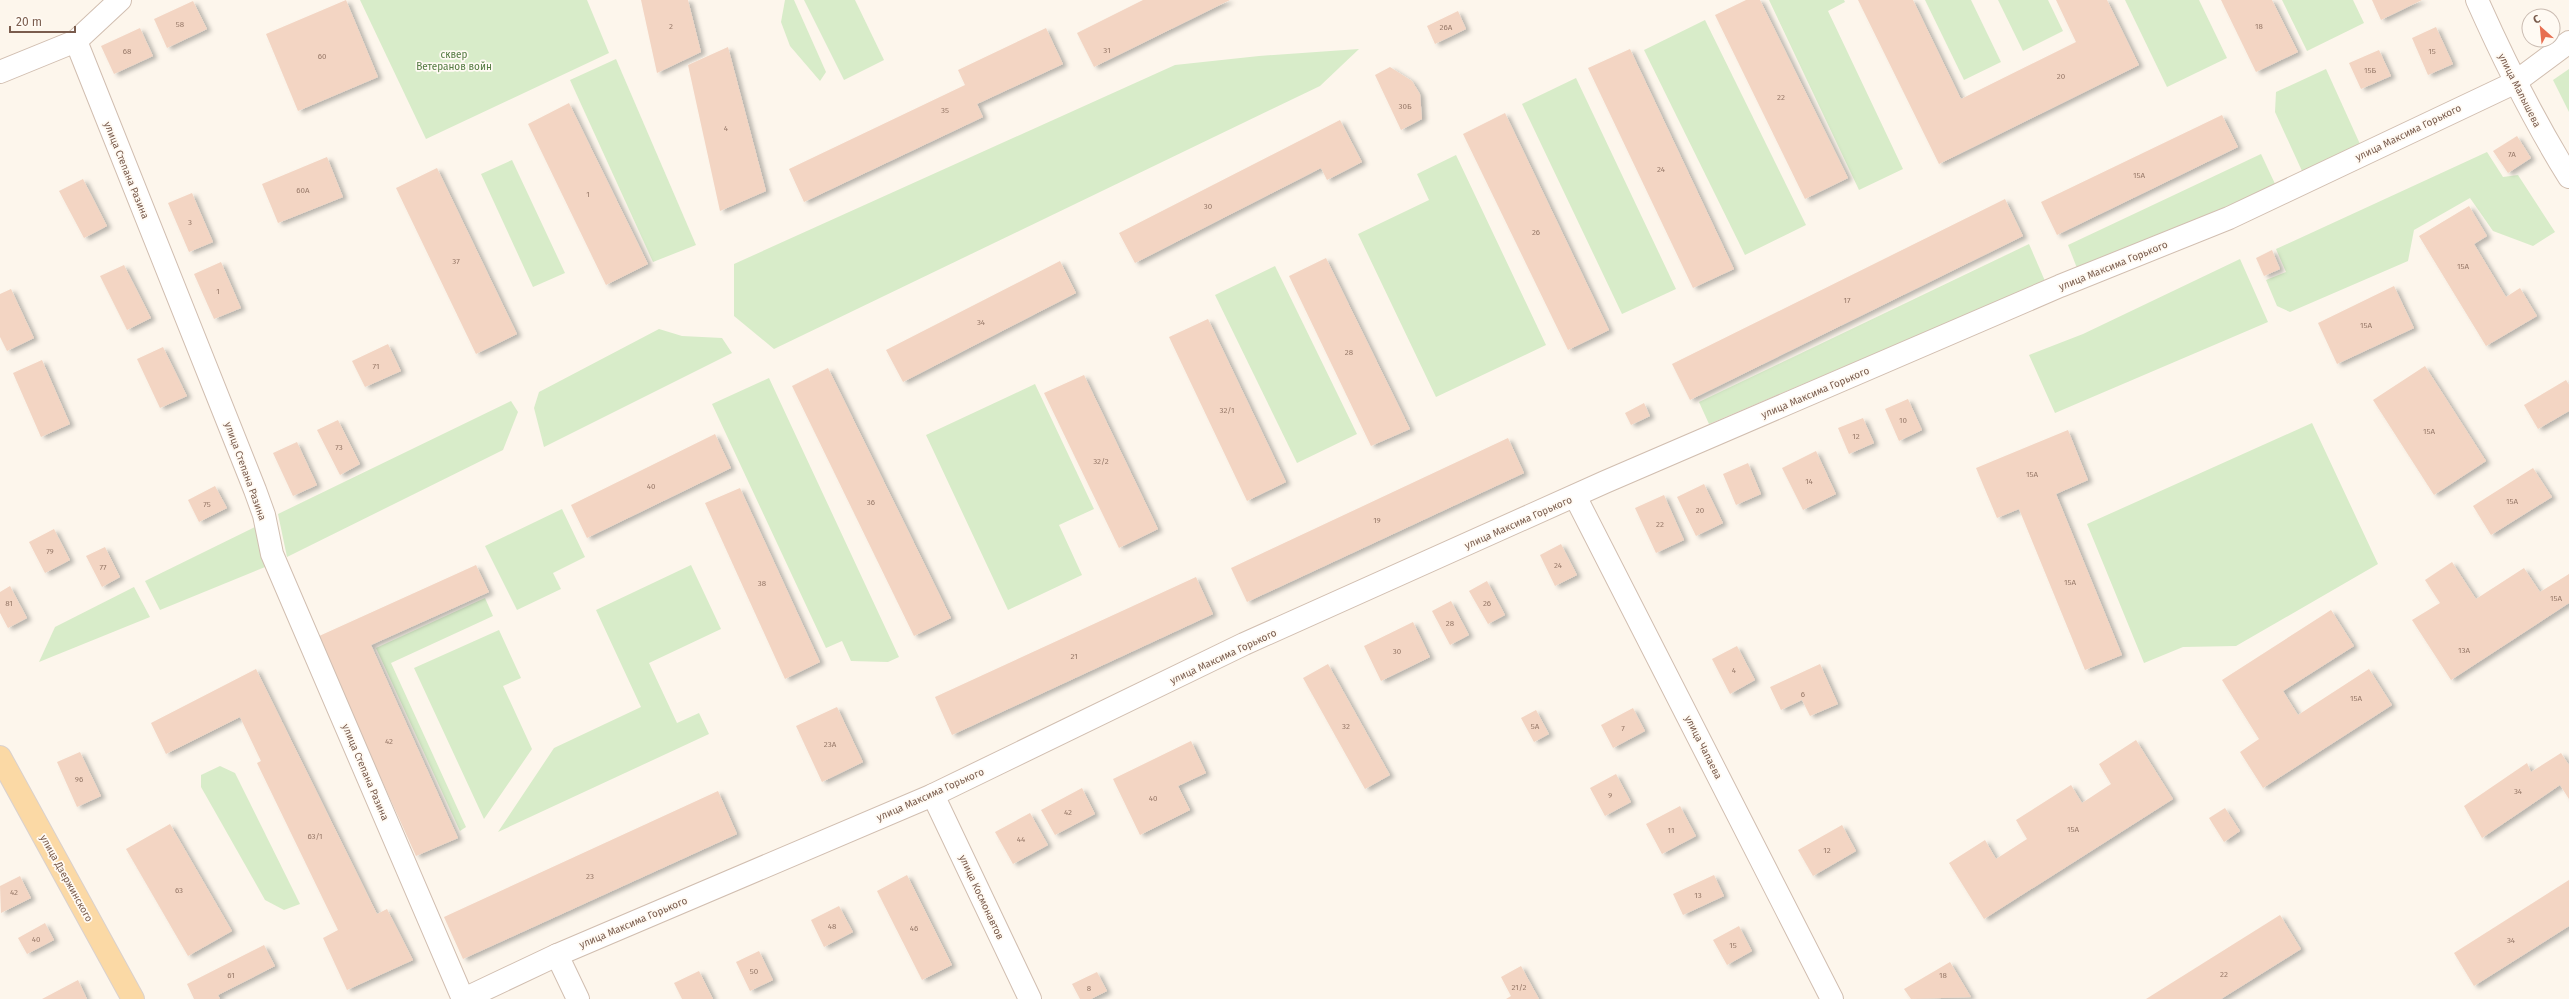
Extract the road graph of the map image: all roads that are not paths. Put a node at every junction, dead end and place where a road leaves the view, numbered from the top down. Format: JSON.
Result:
{"nodes":[{"id":1,"x":120,"y":0,"type":"edge"},
{"id":2,"x":2477,"y":0,"type":"edge"},
{"id":3,"x":76,"y":41,"type":"junction"},
{"id":4,"x":2569,"y":42,"type":"edge"},
{"id":5,"x":0,"y":72,"type":"edge"},
{"id":6,"x":2514,"y":82,"type":"junction"},
{"id":7,"x":2569,"y":177,"type":"edge"},
{"id":8,"x":1575,"y":496,"type":"junction"},
{"id":9,"x":0,"y":758,"type":"edge"},
{"id":10,"x":933,"y":795,"type":"junction"},
{"id":11,"x":557,"y":955,"type":"junction"},
{"id":12,"x":133,"y":999,"type":"edge"},
{"id":13,"x":464,"y":999,"type":"edge"},
{"id":14,"x":578,"y":999,"type":"edge"},
{"id":15,"x":1030,"y":999,"type":"edge"},
{"id":16,"x":1832,"y":999,"type":"edge"}],
"edges":[{"from":1,"to":3,"type":"street"},
{"from":2,"to":6,"type":"street","name":"улица Малышева"},
{"from":3,"to":5,"type":"street"},
{"from":3,"to":13,"type":"street","name":"улица Степана Разина"},
{"from":4,"to":6,"type":"street","name":"улица Максима Горького"},
{"from":6,"to":7,"type":"street","name":"улица Малышева"},
{"from":6,"to":8,"type":"street","name":"улица Максима Горького"},
{"from":8,"to":10,"type":"street","name":"улица Максима Горького"},
{"from":8,"to":16,"type":"street","name":"улица Чапаева"},
{"from":9,"to":12,"type":"main road","name":"улица Дзержинского"},
{"from":10,"to":11,"type":"street","name":"улица Максима Горького"},
{"from":10,"to":15,"type":"street","name":"улица Космонавтов"},
{"from":11,"to":13,"type":"street","name":"улица Максима Горького"},
{"from":11,"to":14,"type":"street"}]}
